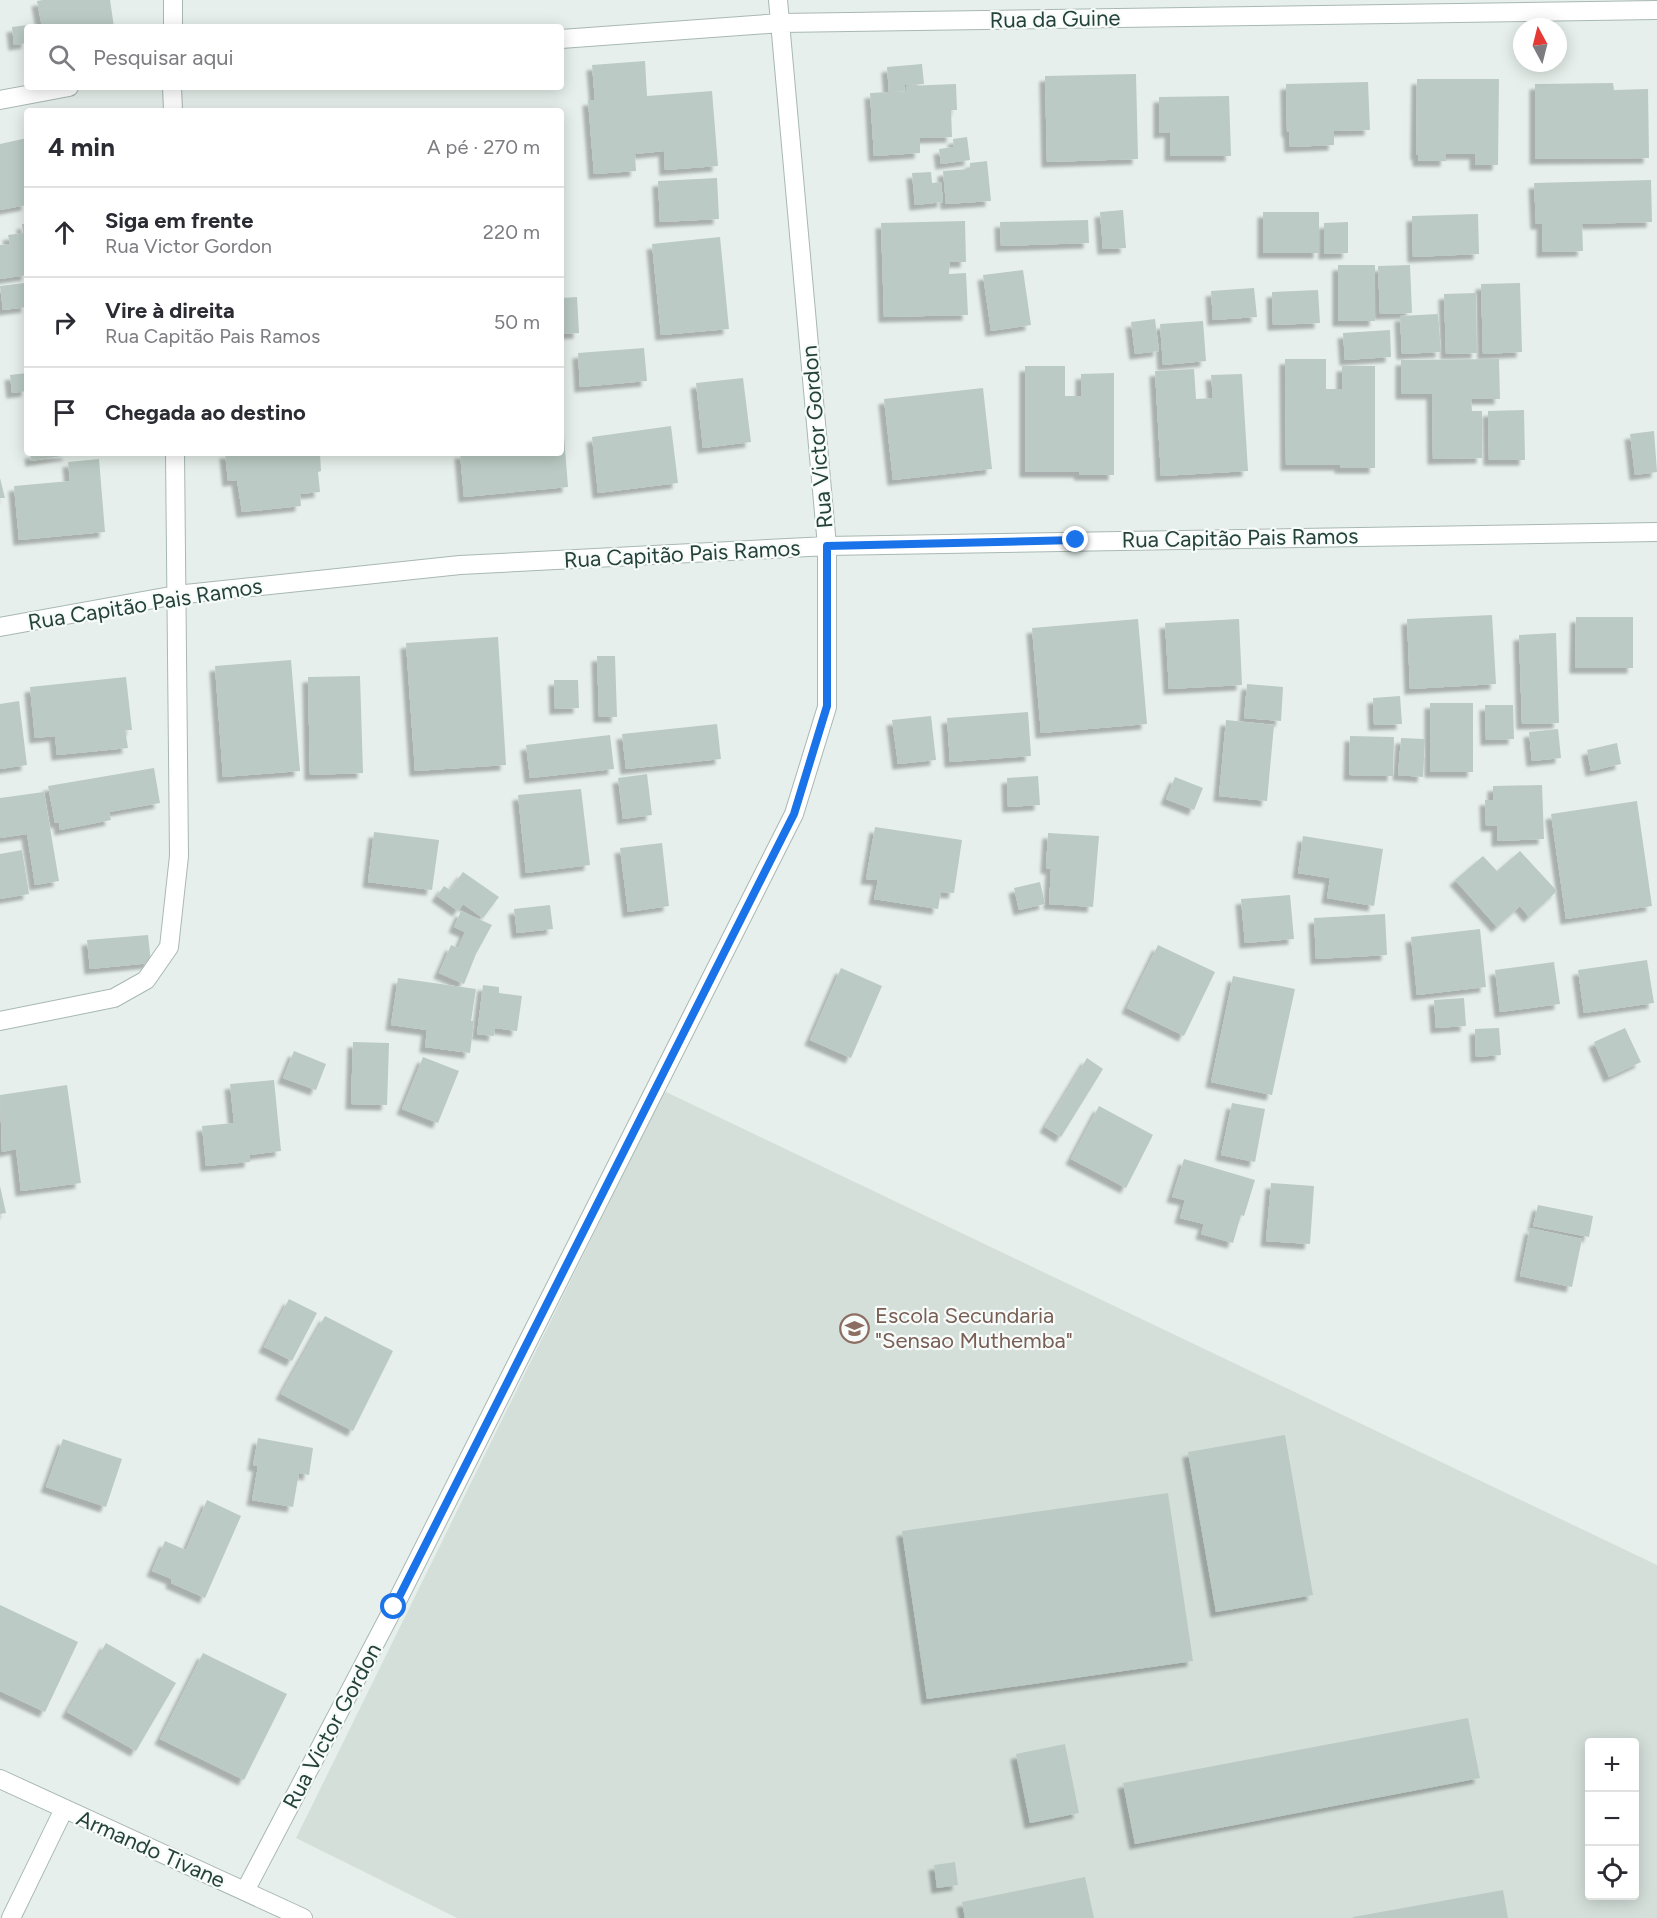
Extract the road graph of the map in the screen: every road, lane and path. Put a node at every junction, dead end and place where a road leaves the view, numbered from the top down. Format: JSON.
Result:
{"nodes":[{"id":1,"x":173,"y":0,"type":"edge"},
{"id":2,"x":778,"y":0,"type":"edge"},
{"id":3,"x":1657,"y":10,"type":"edge"},
{"id":4,"x":781,"y":23,"type":"junction"},
{"id":5,"x":173,"y":24,"type":"edge"},
{"id":6,"x":564,"y":39,"type":"edge"},
{"id":7,"x":53,"y":90,"type":"edge"},
{"id":8,"x":172,"y":90,"type":"edge"},
{"id":9,"x":0,"y":100,"type":"edge"},
{"id":10,"x":173,"y":108,"type":"edge"},
{"id":11,"x":175,"y":456,"type":"edge"},
{"id":12,"x":1657,"y":532,"type":"edge"},
{"id":13,"x":827,"y":546,"type":"junction"},
{"id":14,"x":176,"y":595,"type":"junction"},
{"id":15,"x":0,"y":627,"type":"edge"},
{"id":16,"x":0,"y":1021,"type":"edge"},
{"id":17,"x":0,"y":1779,"type":"edge"},
{"id":18,"x":63,"y":1809,"type":"junction"},
{"id":19,"x":245,"y":1892,"type":"junction"},
{"id":20,"x":11,"y":1918,"type":"edge"},
{"id":21,"x":303,"y":1918,"type":"edge"}],
"edges":[{"from":1,"to":5,"type":"street"},
{"from":2,"to":4,"type":"street","name":"Rua Victor Gordon"},
{"from":3,"to":4,"type":"street","name":"Rua da Guine"},
{"from":4,"to":6,"type":"street","name":"Rua da Guine"},
{"from":4,"to":13,"type":"street","name":"Rua Victor Gordon"},
{"from":7,"to":9,"type":"street"},
{"from":8,"to":10,"type":"street"},
{"from":11,"to":14,"type":"street"},
{"from":12,"to":13,"type":"street","name":"Rua Capitão Pais Ramos"},
{"from":13,"to":14,"type":"street","name":"Rua Capitão Pais Ramos"},
{"from":13,"to":19,"type":"street","name":"Rua Victor Gordon"},
{"from":14,"to":15,"type":"street","name":"Rua Capitão Pais Ramos"},
{"from":14,"to":16,"type":"street"},
{"from":17,"to":18,"type":"street","name":"Armando Tivane"},
{"from":18,"to":19,"type":"street","name":"Armando Tivane"},
{"from":18,"to":20,"type":"street"},
{"from":19,"to":21,"type":"street","name":"Armando Tivane"}]}
